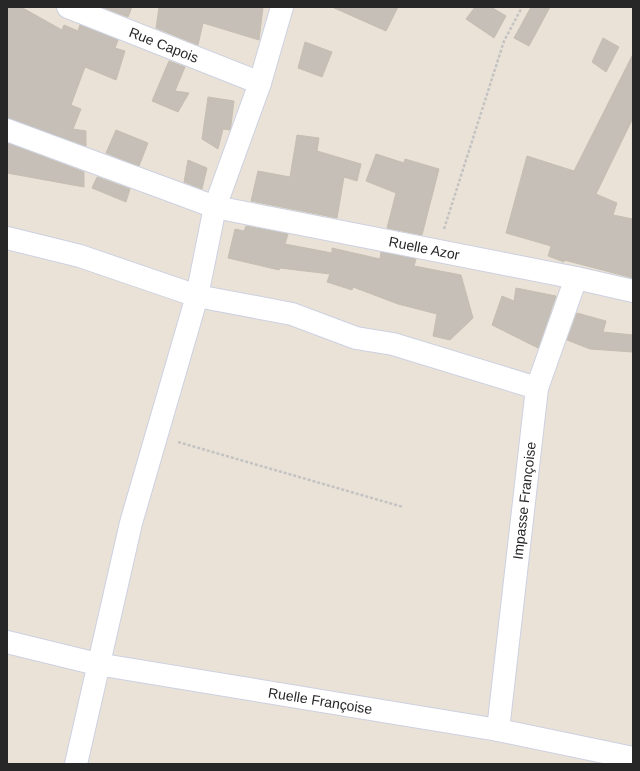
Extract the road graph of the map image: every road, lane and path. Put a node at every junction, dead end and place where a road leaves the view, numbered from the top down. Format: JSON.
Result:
{"nodes":[{"id":1,"x":68,"y":7,"type":"edge"},
{"id":2,"x":282,"y":7,"type":"edge"},
{"id":3,"x":522,"y":7,"type":"edge"},
{"id":4,"x":260,"y":83,"type":"junction"},
{"id":5,"x":7,"y":130,"type":"edge"},
{"id":6,"x":215,"y":207,"type":"junction"},
{"id":7,"x":7,"y":238,"type":"edge"},
{"id":8,"x":438,"y":251,"type":"junction"},
{"id":9,"x":576,"y":278,"type":"junction"},
{"id":10,"x":633,"y":291,"type":"edge"},
{"id":11,"x":197,"y":296,"type":"junction"},
{"id":12,"x":537,"y":388,"type":"junction"},
{"id":13,"x":156,"y":436,"type":"junction"},
{"id":14,"x":403,"y":506,"type":"dead end"},
{"id":15,"x":7,"y":642,"type":"edge"},
{"id":16,"x":98,"y":664,"type":"junction"},
{"id":17,"x":498,"y":730,"type":"junction"},
{"id":18,"x":633,"y":758,"type":"edge"},
{"id":19,"x":76,"y":764,"type":"edge"}],
"edges":[{"from":1,"to":4,"type":"street","name":"Rue Capois"},
{"from":2,"to":4,"type":"street"},
{"from":3,"to":8,"type":"path"},
{"from":4,"to":6,"type":"street"},
{"from":5,"to":6,"type":"street","name":"Ruelle Azor"},
{"from":6,"to":8,"type":"street","name":"Ruelle Azor"},
{"from":6,"to":11,"type":"street"},
{"from":7,"to":11,"type":"street"},
{"from":8,"to":9,"type":"street","name":"Ruelle Azor"},
{"from":9,"to":10,"type":"street","name":"Ruelle Azor"},
{"from":9,"to":12,"type":"street","name":"Impasse Françoise"},
{"from":11,"to":12,"type":"street"},
{"from":11,"to":13,"type":"street"},
{"from":12,"to":17,"type":"street","name":"Impasse Françoise"},
{"from":13,"to":14,"type":"path"},
{"from":13,"to":16,"type":"street"},
{"from":15,"to":16,"type":"street","name":"Ruelle Françoise"},
{"from":16,"to":17,"type":"street","name":"Ruelle Françoise"},
{"from":16,"to":19,"type":"street"},
{"from":17,"to":18,"type":"street","name":"Ruelle Françoise"}]}
